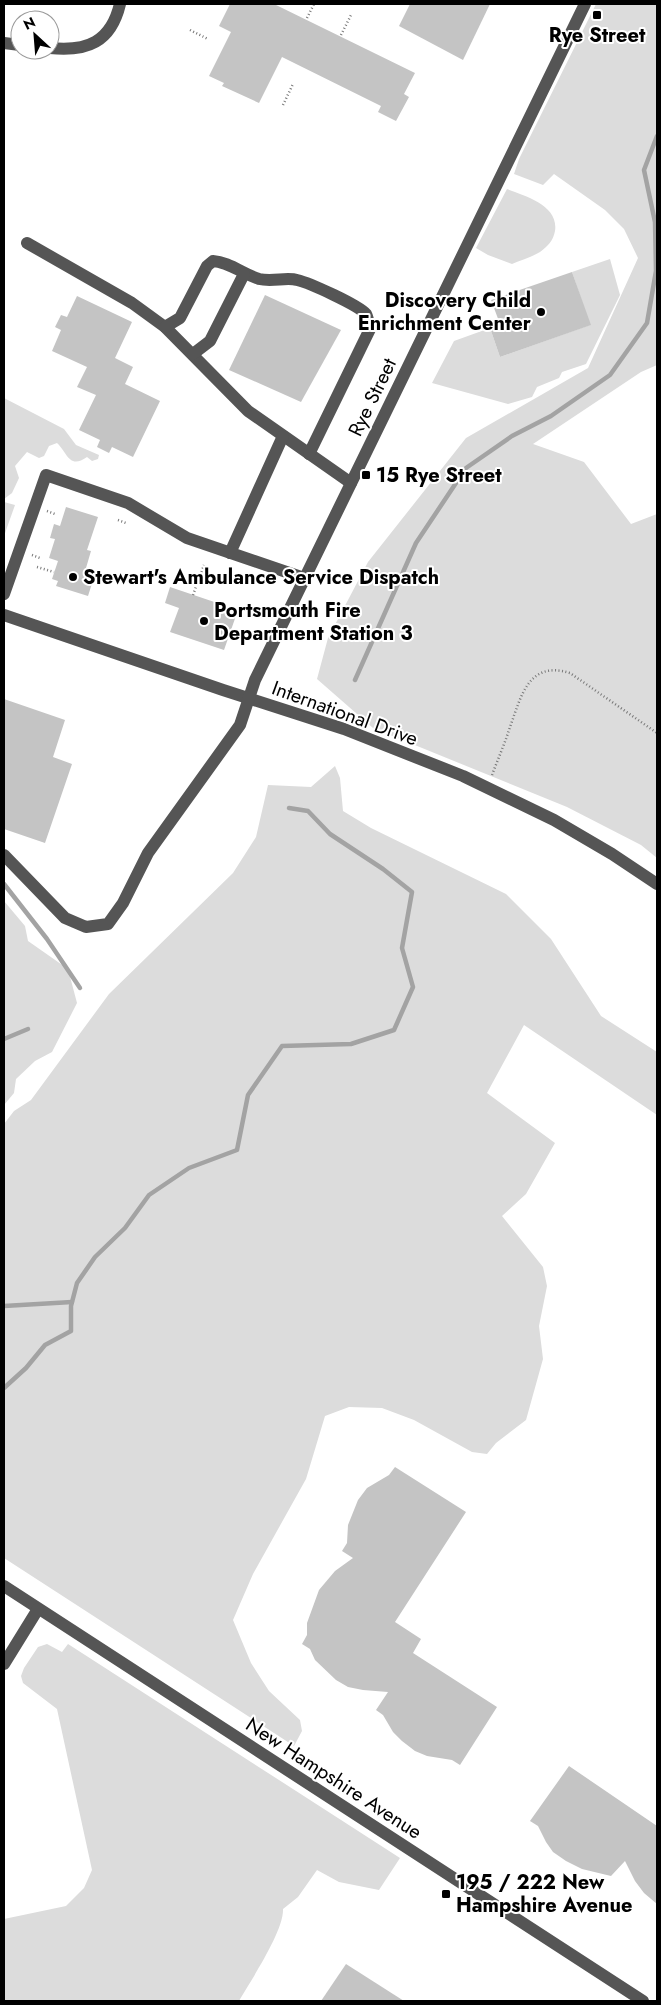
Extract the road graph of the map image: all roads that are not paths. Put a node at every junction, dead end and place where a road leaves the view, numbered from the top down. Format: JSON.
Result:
{"nodes":[{"id":1,"x":120,"y":4,"type":"edge"},
{"id":2,"x":585,"y":4,"type":"edge"},
{"id":3,"x":60,"y":48,"type":"edge"},
{"id":4,"x":27,"y":244,"type":"dead end"},
{"id":5,"x":244,"y":274,"type":"junction"},
{"id":6,"x":165,"y":327,"type":"junction"},
{"id":7,"x":193,"y":354,"type":"junction"},
{"id":8,"x":283,"y":436,"type":"junction"},
{"id":9,"x":309,"y":454,"type":"junction"},
{"id":10,"x":351,"y":483,"type":"junction"},
{"id":11,"x":230,"y":553,"type":"junction"},
{"id":12,"x":304,"y":578,"type":"junction"},
{"id":13,"x":4,"y":594,"type":"edge"},
{"id":14,"x":4,"y":615,"type":"edge"},
{"id":15,"x":249,"y":699,"type":"junction"},
{"id":16,"x":4,"y":855,"type":"edge"},
{"id":17,"x":657,"y":884,"type":"edge"},
{"id":18,"x":4,"y":1586,"type":"edge"},
{"id":19,"x":38,"y":1609,"type":"junction"},
{"id":20,"x":4,"y":1664,"type":"edge"},
{"id":21,"x":644,"y":2001,"type":"edge"}],
"edges":[{"from":1,"to":3,"type":"street"},
{"from":2,"to":10,"type":"street","name":"Rye Street"},
{"from":4,"to":6,"type":"street"},
{"from":5,"to":6,"type":"street"},
{"from":5,"to":7,"type":"street"},
{"from":5,"to":9,"type":"street"},
{"from":6,"to":7,"type":"street"},
{"from":7,"to":8,"type":"street"},
{"from":8,"to":9,"type":"street"},
{"from":8,"to":11,"type":"street"},
{"from":9,"to":10,"type":"street"},
{"from":10,"to":12,"type":"street","name":"Rye Street"},
{"from":11,"to":12,"type":"street"},
{"from":11,"to":13,"type":"street"},
{"from":12,"to":15,"type":"street","name":"Rye Street"},
{"from":14,"to":15,"type":"street","name":"International Drive"},
{"from":15,"to":16,"type":"street","name":"Rye Street"},
{"from":15,"to":17,"type":"street","name":"International Drive"},
{"from":18,"to":19,"type":"street","name":"New Hampshire Avenue"},
{"from":19,"to":20,"type":"street"},
{"from":19,"to":21,"type":"street","name":"New Hampshire Avenue"}]}
